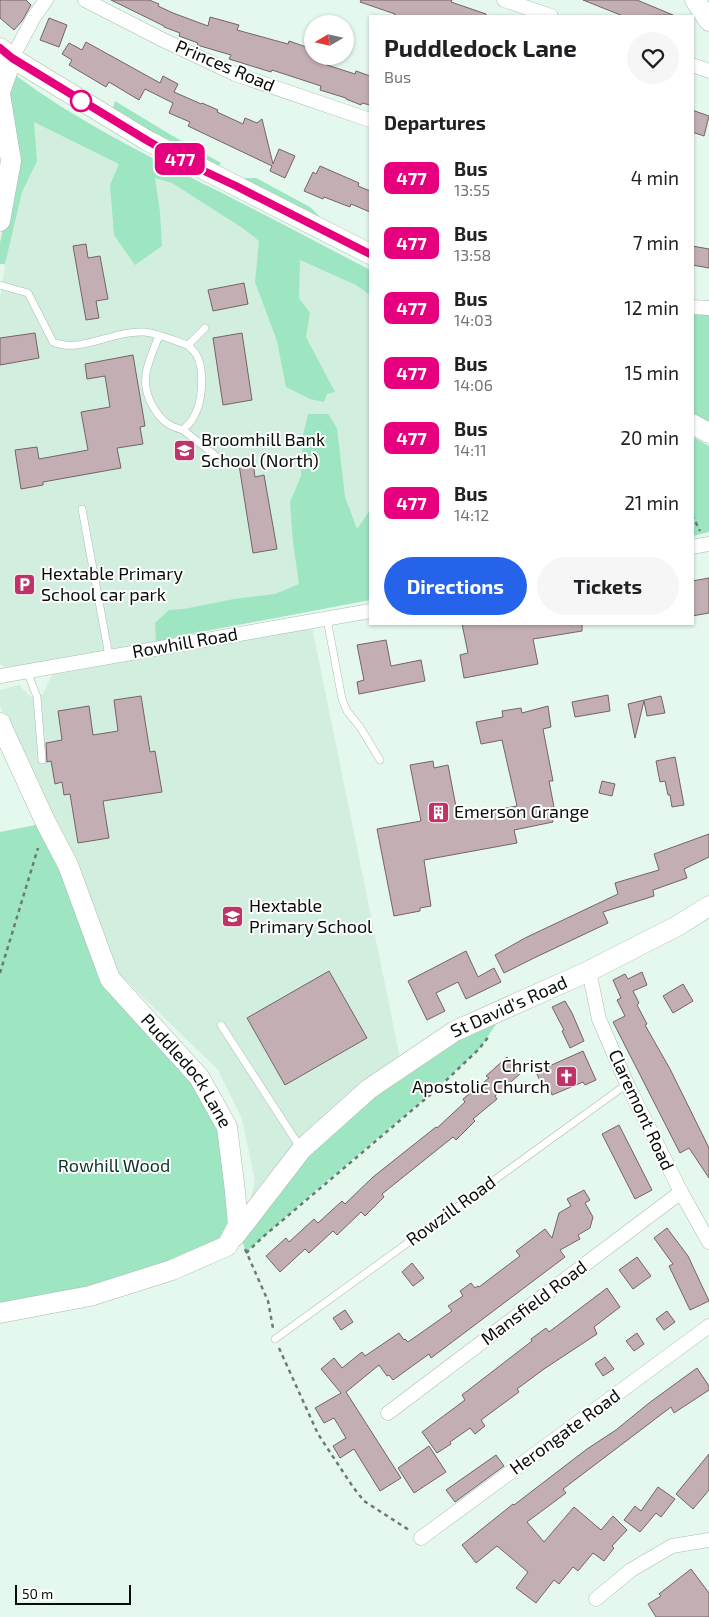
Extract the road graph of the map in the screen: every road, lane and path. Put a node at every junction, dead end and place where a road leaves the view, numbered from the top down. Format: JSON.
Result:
{"nodes":[{"id":1,"x":46,"y":0,"type":"edge"},
{"id":2,"x":85,"y":0,"type":"edge"},
{"id":3,"x":504,"y":0,"type":"edge"},
{"id":4,"x":695,"y":0,"type":"edge"},
{"id":5,"x":548,"y":15,"type":"edge"},
{"id":6,"x":709,"y":21,"type":"edge"},
{"id":7,"x":6,"y":53,"type":"edge"},
{"id":8,"x":694,"y":66,"type":"edge"},
{"id":9,"x":709,"y":71,"type":"edge"},
{"id":10,"x":0,"y":93,"type":"edge"},
{"id":11,"x":369,"y":120,"type":"edge"},
{"id":12,"x":0,"y":221,"type":"edge"},
{"id":13,"x":369,"y":253,"type":"edge"},
{"id":14,"x":0,"y":285,"type":"edge"},
{"id":15,"x":694,"y":307,"type":"edge"},
{"id":16,"x":709,"y":308,"type":"edge"},
{"id":17,"x":206,"y":328,"type":"dead end"},
{"id":18,"x":159,"y":336,"type":"junction"},
{"id":19,"x":188,"y":345,"type":"junction"},
{"id":20,"x":694,"y":425,"type":"edge"},
{"id":21,"x":182,"y":430,"type":"junction"},
{"id":22,"x":709,"y":433,"type":"edge"},
{"id":23,"x":216,"y":456,"type":"dead end"},
{"id":24,"x":82,"y":509,"type":"dead end"},
{"id":25,"x":709,"y":544,"type":"edge"},
{"id":26,"x":694,"y":547,"type":"edge"},
{"id":27,"x":369,"y":611,"type":"edge"},
{"id":28,"x":327,"y":619,"type":"junction"},
{"id":29,"x":109,"y":656,"type":"junction"},
{"id":30,"x":27,"y":671,"type":"junction"},
{"id":31,"x":0,"y":676,"type":"edge"},
{"id":32,"x":0,"y":723,"type":"edge"},
{"id":33,"x":42,"y":760,"type":"dead end"},
{"id":34,"x":380,"y":760,"type":"dead end"},
{"id":35,"x":46,"y":823,"type":"junction"},
{"id":36,"x":709,"y":906,"type":"edge"},
{"id":37,"x":588,"y":971,"type":"junction"},
{"id":38,"x":0,"y":973,"type":"edge"},
{"id":39,"x":499,"y":1011,"type":"junction"},
{"id":40,"x":221,"y":1025,"type":"dead end"},
{"id":41,"x":627,"y":1084,"type":"junction"},
{"id":42,"x":302,"y":1149,"type":"junction"},
{"id":43,"x":681,"y":1192,"type":"junction"},
{"id":44,"x":709,"y":1242,"type":"edge"},
{"id":45,"x":227,"y":1246,"type":"junction"},
{"id":46,"x":0,"y":1314,"type":"edge"},
{"id":47,"x":709,"y":1326,"type":"edge"},
{"id":48,"x":275,"y":1339,"type":"junction"},
{"id":49,"x":388,"y":1414,"type":"dead end"},
{"id":50,"x":421,"y":1538,"type":"joint"},
{"id":51,"x":709,"y":1540,"type":"edge"},
{"id":52,"x":596,"y":1599,"type":"dead end"}],
"edges":[{"from":1,"to":7,"type":"street"},
{"from":2,"to":11,"type":"street","name":"Princes Road"},
{"from":3,"to":5,"type":"street"},
{"from":4,"to":6,"type":"street"},
{"from":7,"to":10,"type":"street"},
{"from":7,"to":13,"type":"street"},
{"from":8,"to":9,"type":"street"},
{"from":10,"to":12,"type":"street"},
{"from":14,"to":18,"type":"lane"},
{"from":15,"to":16,"type":"street"},
{"from":17,"to":19,"type":"lane"},
{"from":18,"to":19,"type":"lane"},
{"from":18,"to":21,"type":"lane"},
{"from":19,"to":21,"type":"lane"},
{"from":20,"to":22,"type":"street"},
{"from":21,"to":23,"type":"lane"},
{"from":24,"to":29,"type":"lane"},
{"from":25,"to":26,"type":"street"},
{"from":27,"to":28,"type":"street","name":"Rowhill Road"},
{"from":28,"to":29,"type":"street","name":"Rowhill Road"},
{"from":28,"to":34,"type":"lane"},
{"from":29,"to":30,"type":"street","name":"Rowhill Road"},
{"from":30,"to":31,"type":"street","name":"Rowhill Road"},
{"from":30,"to":33,"type":"lane"},
{"from":32,"to":35,"type":"street","name":"Puddledock Lane"},
{"from":35,"to":38,"type":"path"},
{"from":35,"to":45,"type":"street","name":"Puddledock Lane"},
{"from":36,"to":37,"type":"street","name":"St David's Road"},
{"from":37,"to":39,"type":"street","name":"St David's Road"},
{"from":37,"to":41,"type":"street","name":"Claremont Road"},
{"from":39,"to":42,"type":"street","name":"St David's Road"},
{"from":39,"to":48,"type":"path"},
{"from":40,"to":42,"type":"lane"},
{"from":41,"to":43,"type":"street","name":"Claremont Road"},
{"from":41,"to":48,"type":"lane","name":"Rowzill Road"},
{"from":42,"to":45,"type":"street","name":"St David's Road"},
{"from":43,"to":44,"type":"street","name":"Claremont Road"},
{"from":43,"to":49,"type":"street","name":"Mansfield Road"},
{"from":45,"to":46,"type":"street"},
{"from":47,"to":50,"type":"street","name":"Herongate Road"},
{"from":48,"to":50,"type":"path"},
{"from":51,"to":52,"type":"street"}]}
